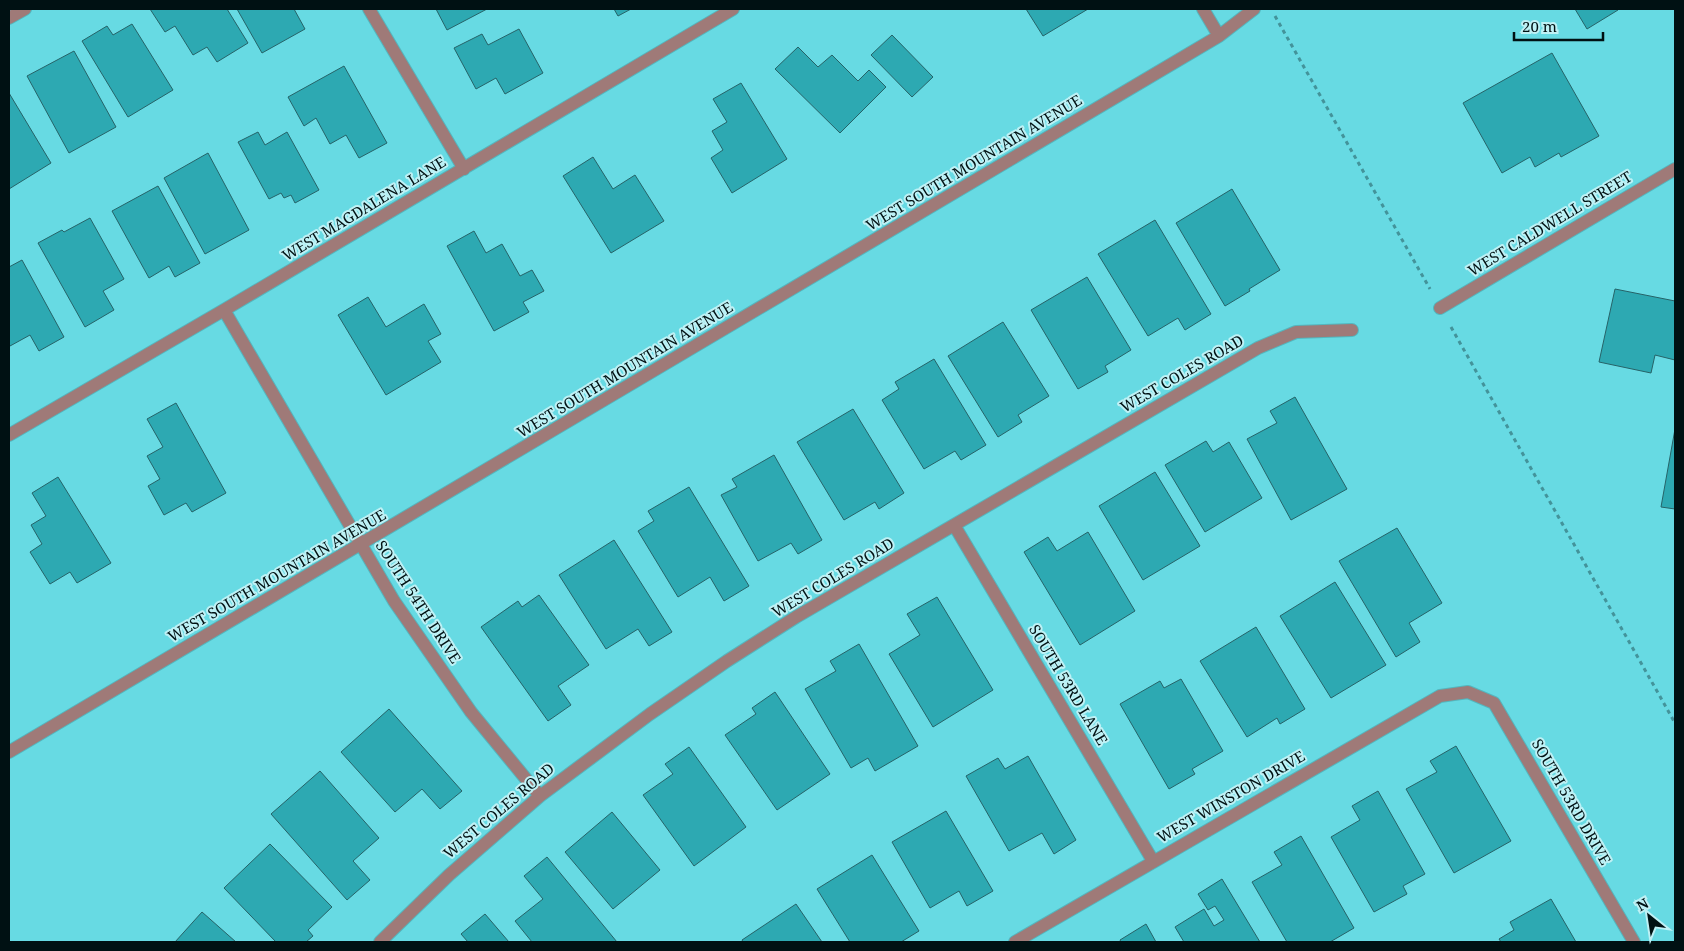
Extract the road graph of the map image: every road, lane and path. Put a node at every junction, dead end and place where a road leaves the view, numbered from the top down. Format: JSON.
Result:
{"nodes":[{"id":1,"x":25,"y":9,"type":"edge"},
{"id":2,"x":369,"y":9,"type":"edge"},
{"id":3,"x":733,"y":9,"type":"edge"},
{"id":4,"x":1203,"y":9,"type":"edge"},
{"id":5,"x":1254,"y":9,"type":"edge"},
{"id":6,"x":1271,"y":9,"type":"edge"},
{"id":7,"x":9,"y":18,"type":"edge"},
{"id":8,"x":1219,"y":36,"type":"junction"},
{"id":9,"x":464,"y":169,"type":"junction"},
{"id":10,"x":1675,"y":169,"type":"edge"},
{"id":11,"x":1440,"y":308,"type":"junction"},
{"id":12,"x":224,"y":310,"type":"junction"},
{"id":13,"x":1352,"y":330,"type":"dead end"},
{"id":14,"x":9,"y":434,"type":"edge"},
{"id":15,"x":954,"y":525,"type":"junction"},
{"id":16,"x":361,"y":545,"type":"junction"},
{"id":17,"x":1468,"y":692,"type":"joint"},
{"id":18,"x":1675,"y":723,"type":"edge"},
{"id":19,"x":9,"y":752,"type":"edge"},
{"id":20,"x":540,"y":796,"type":"junction"},
{"id":21,"x":1153,"y":861,"type":"junction"},
{"id":22,"x":380,"y":942,"type":"edge"},
{"id":23,"x":1015,"y":942,"type":"edge"},
{"id":24,"x":1634,"y":942,"type":"edge"}],
"edges":[{"from":1,"to":7,"type":"street"},
{"from":2,"to":9,"type":"street"},
{"from":3,"to":9,"type":"street","name":"WEST MAGDALENA LANE"},
{"from":4,"to":8,"type":"street"},
{"from":5,"to":8,"type":"street","name":"WEST SOUTH MOUNTAIN AVENUE"},
{"from":6,"to":11,"type":"path"},
{"from":8,"to":16,"type":"street","name":"WEST SOUTH MOUNTAIN AVENUE"},
{"from":9,"to":12,"type":"street","name":"WEST MAGDALENA LANE"},
{"from":10,"to":11,"type":"street","name":"WEST CALDWELL STREET"},
{"from":11,"to":18,"type":"path"},
{"from":12,"to":14,"type":"street","name":"WEST MAGDALENA LANE"},
{"from":12,"to":16,"type":"street","name":"SOUTH 54TH DRIVE"},
{"from":13,"to":15,"type":"street","name":"WEST COLES ROAD"},
{"from":15,"to":20,"type":"street","name":"WEST COLES ROAD"},
{"from":15,"to":21,"type":"street","name":"SOUTH 53RD LANE"},
{"from":16,"to":19,"type":"street","name":"WEST SOUTH MOUNTAIN AVENUE"},
{"from":16,"to":20,"type":"street","name":"SOUTH 54TH DRIVE"},
{"from":17,"to":21,"type":"street","name":"WEST WINSTON DRIVE"},
{"from":17,"to":24,"type":"street","name":"SOUTH 53RD DRIVE"},
{"from":20,"to":22,"type":"street","name":"WEST COLES ROAD"},
{"from":21,"to":23,"type":"street","name":"WEST WINSTON DRIVE"}]}
